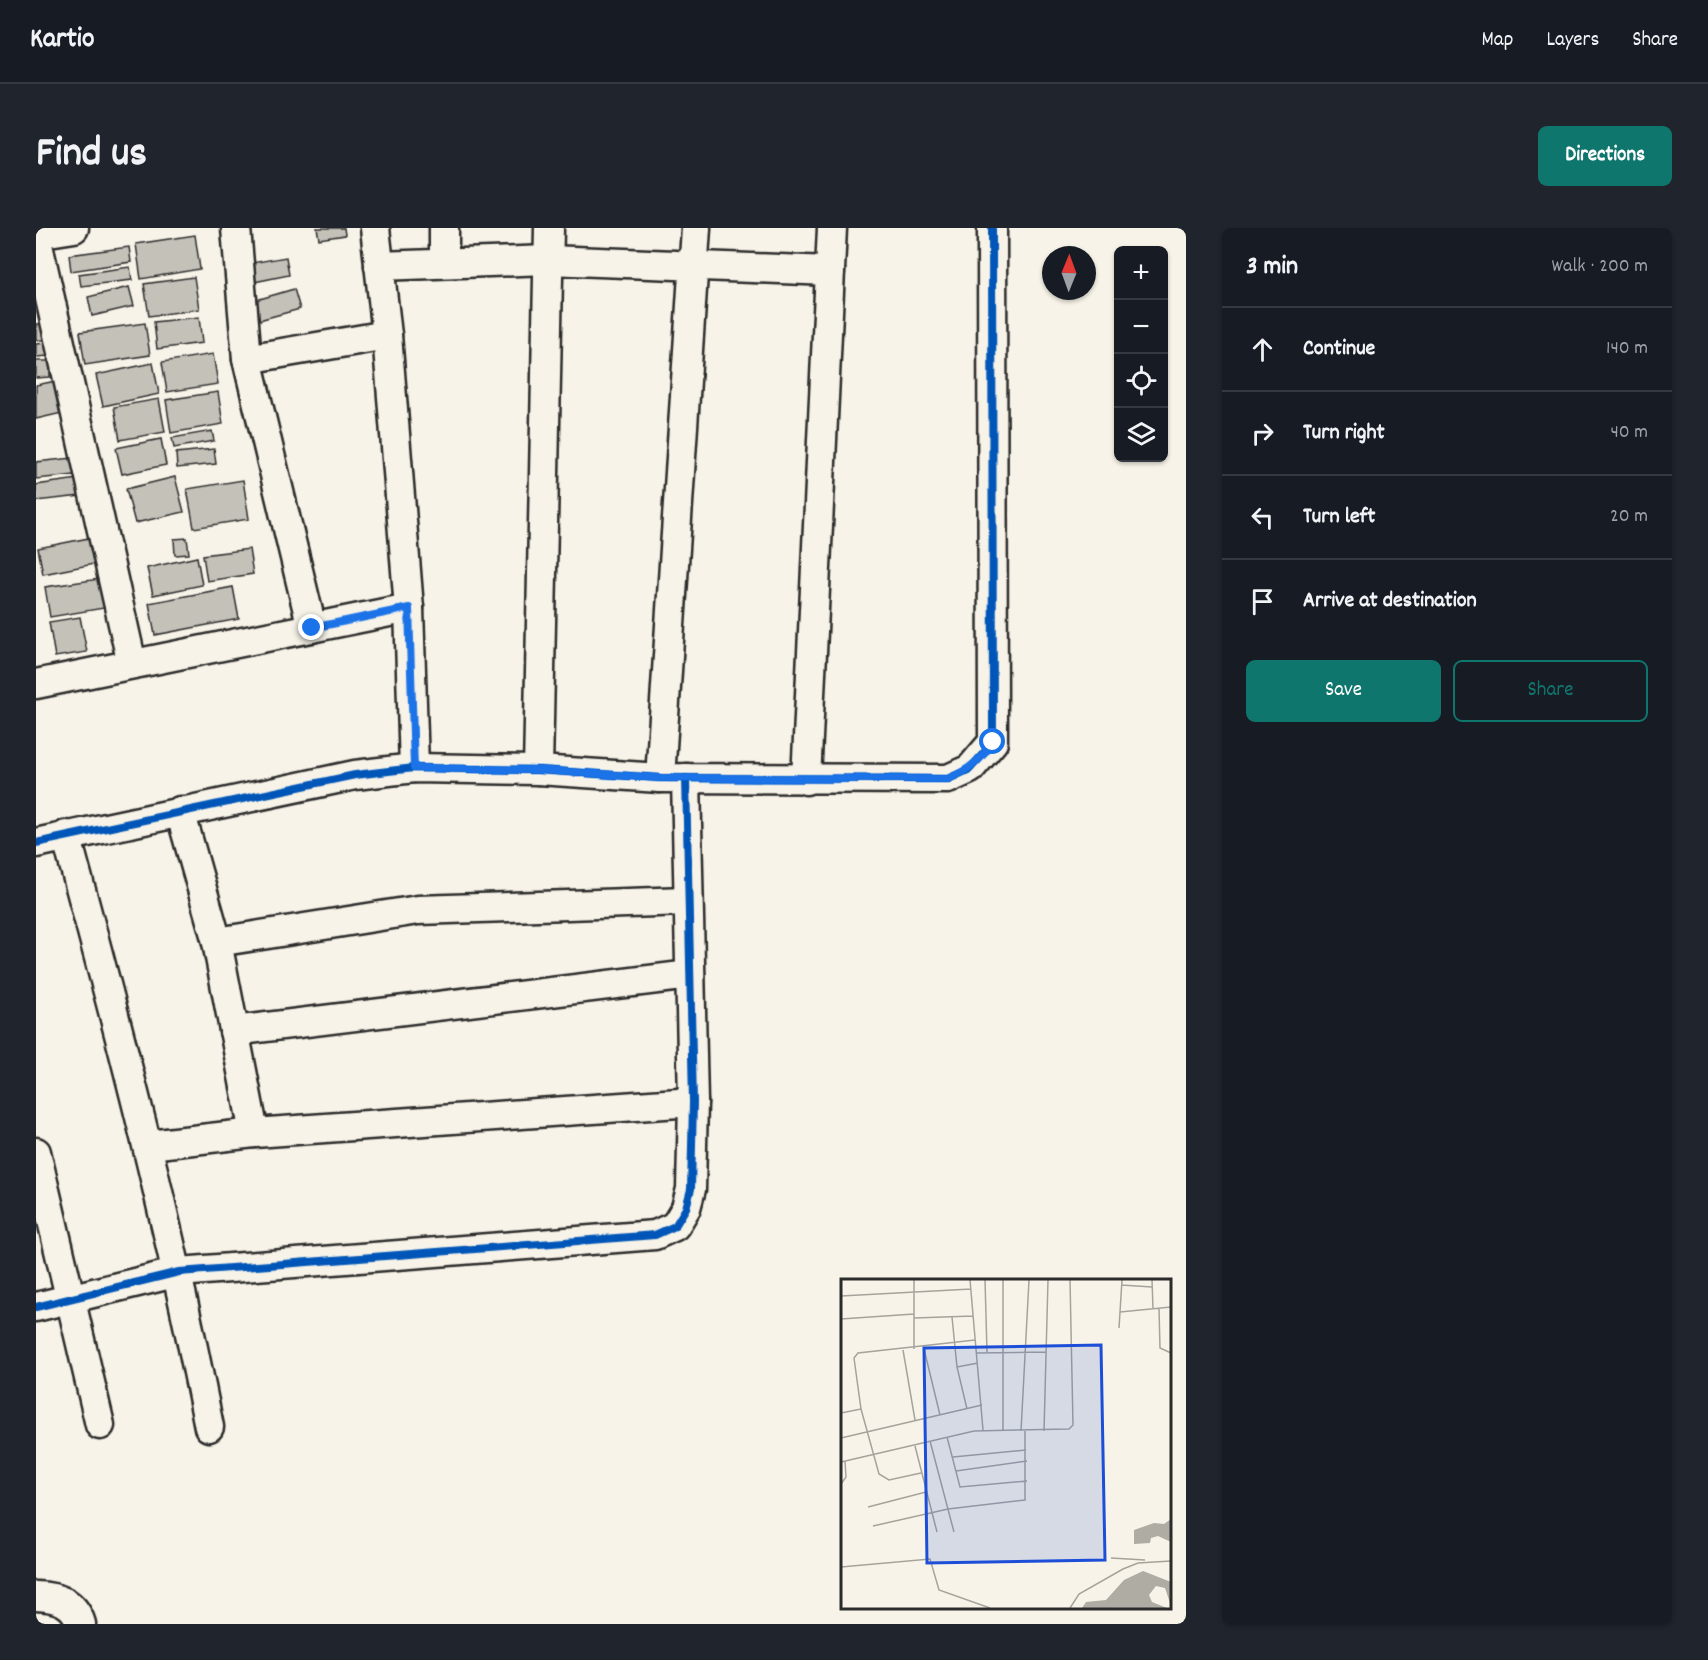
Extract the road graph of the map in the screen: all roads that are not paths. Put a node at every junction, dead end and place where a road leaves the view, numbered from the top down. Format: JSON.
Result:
{"nodes":[{"id":1,"x":74,"y":228,"type":"edge"},
{"id":2,"x":236,"y":228,"type":"edge"},
{"id":3,"x":375,"y":228,"type":"edge"},
{"id":4,"x":444,"y":228,"type":"edge"},
{"id":5,"x":549,"y":228,"type":"edge"},
{"id":6,"x":696,"y":228,"type":"edge"},
{"id":7,"x":832,"y":228,"type":"edge"},
{"id":8,"x":992,"y":228,"type":"edge"},
{"id":9,"x":36,"y":235,"type":"edge"},
{"id":10,"x":548,"y":260,"type":"junction"},
{"id":11,"x":444,"y":263,"type":"junction"},
{"id":12,"x":693,"y":265,"type":"junction"},
{"id":13,"x":379,"y":266,"type":"junction"},
{"id":14,"x":830,"y":271,"type":"junction"},
{"id":15,"x":387,"y":335,"type":"junction"},
{"id":16,"x":247,"y":359,"type":"junction"},
{"id":17,"x":409,"y":608,"type":"junction"},
{"id":18,"x":312,"y":628,"type":"junction"},
{"id":19,"x":132,"y":664,"type":"junction"},
{"id":20,"x":36,"y":684,"type":"edge"},
{"id":21,"x":414,"y":768,"type":"junction"},
{"id":22,"x":538,"y":770,"type":"junction"},
{"id":23,"x":673,"y":778,"type":"junction"},
{"id":24,"x":806,"y":780,"type":"junction"},
{"id":25,"x":180,"y":811,"type":"junction"},
{"id":26,"x":66,"y":835,"type":"junction"},
{"id":27,"x":36,"y":843,"type":"edge"},
{"id":28,"x":687,"y":901,"type":"junction"},
{"id":29,"x":217,"y":942,"type":"junction"},
{"id":30,"x":690,"y":975,"type":"junction"},
{"id":31,"x":234,"y":1031,"type":"junction"},
{"id":32,"x":693,"y":1102,"type":"junction"},
{"id":33,"x":254,"y":1133,"type":"junction"},
{"id":34,"x":148,"y":1145,"type":"junction"},
{"id":35,"x":37,"y":1158,"type":"edge"},
{"id":36,"x":179,"y":1272,"type":"junction"},
{"id":37,"x":69,"y":1300,"type":"junction"},
{"id":38,"x":36,"y":1307,"type":"edge"},
{"id":39,"x":100,"y":1425,"type":"dead end"},
{"id":40,"x":209,"y":1427,"type":"dead end"},
{"id":41,"x":36,"y":1596,"type":"edge"},
{"id":42,"x":81,"y":1624,"type":"edge"}],
"edges":[{"from":1,"to":9,"type":"street"},
{"from":2,"to":16,"type":"street"},
{"from":3,"to":13,"type":"street"},
{"from":4,"to":11,"type":"street"},
{"from":5,"to":10,"type":"street"},
{"from":6,"to":12,"type":"street"},
{"from":7,"to":14,"type":"street"},
{"from":8,"to":24,"type":"street"},
{"from":9,"to":19,"type":"street"},
{"from":10,"to":11,"type":"street"},
{"from":10,"to":12,"type":"street"},
{"from":10,"to":22,"type":"street"},
{"from":11,"to":13,"type":"street"},
{"from":12,"to":14,"type":"street"},
{"from":12,"to":23,"type":"street"},
{"from":13,"to":15,"type":"street"},
{"from":14,"to":24,"type":"street"},
{"from":15,"to":16,"type":"street"},
{"from":15,"to":17,"type":"street"},
{"from":16,"to":18,"type":"street"},
{"from":17,"to":18,"type":"street"},
{"from":17,"to":21,"type":"street"},
{"from":18,"to":19,"type":"street"},
{"from":19,"to":20,"type":"street"},
{"from":21,"to":22,"type":"street"},
{"from":21,"to":25,"type":"street"},
{"from":22,"to":23,"type":"street"},
{"from":23,"to":24,"type":"street"},
{"from":23,"to":28,"type":"street"},
{"from":25,"to":26,"type":"street"},
{"from":25,"to":29,"type":"street"},
{"from":26,"to":27,"type":"street"},
{"from":26,"to":34,"type":"street"},
{"from":28,"to":29,"type":"street"},
{"from":28,"to":30,"type":"street"},
{"from":29,"to":31,"type":"street"},
{"from":30,"to":31,"type":"street"},
{"from":30,"to":32,"type":"street"},
{"from":31,"to":33,"type":"street"},
{"from":32,"to":33,"type":"street"},
{"from":32,"to":36,"type":"street"},
{"from":33,"to":34,"type":"street"},
{"from":34,"to":36,"type":"street"},
{"from":35,"to":37,"type":"street"},
{"from":36,"to":37,"type":"street"},
{"from":36,"to":40,"type":"street"},
{"from":37,"to":38,"type":"street"},
{"from":37,"to":39,"type":"street"},
{"from":41,"to":42,"type":"street"}]}
